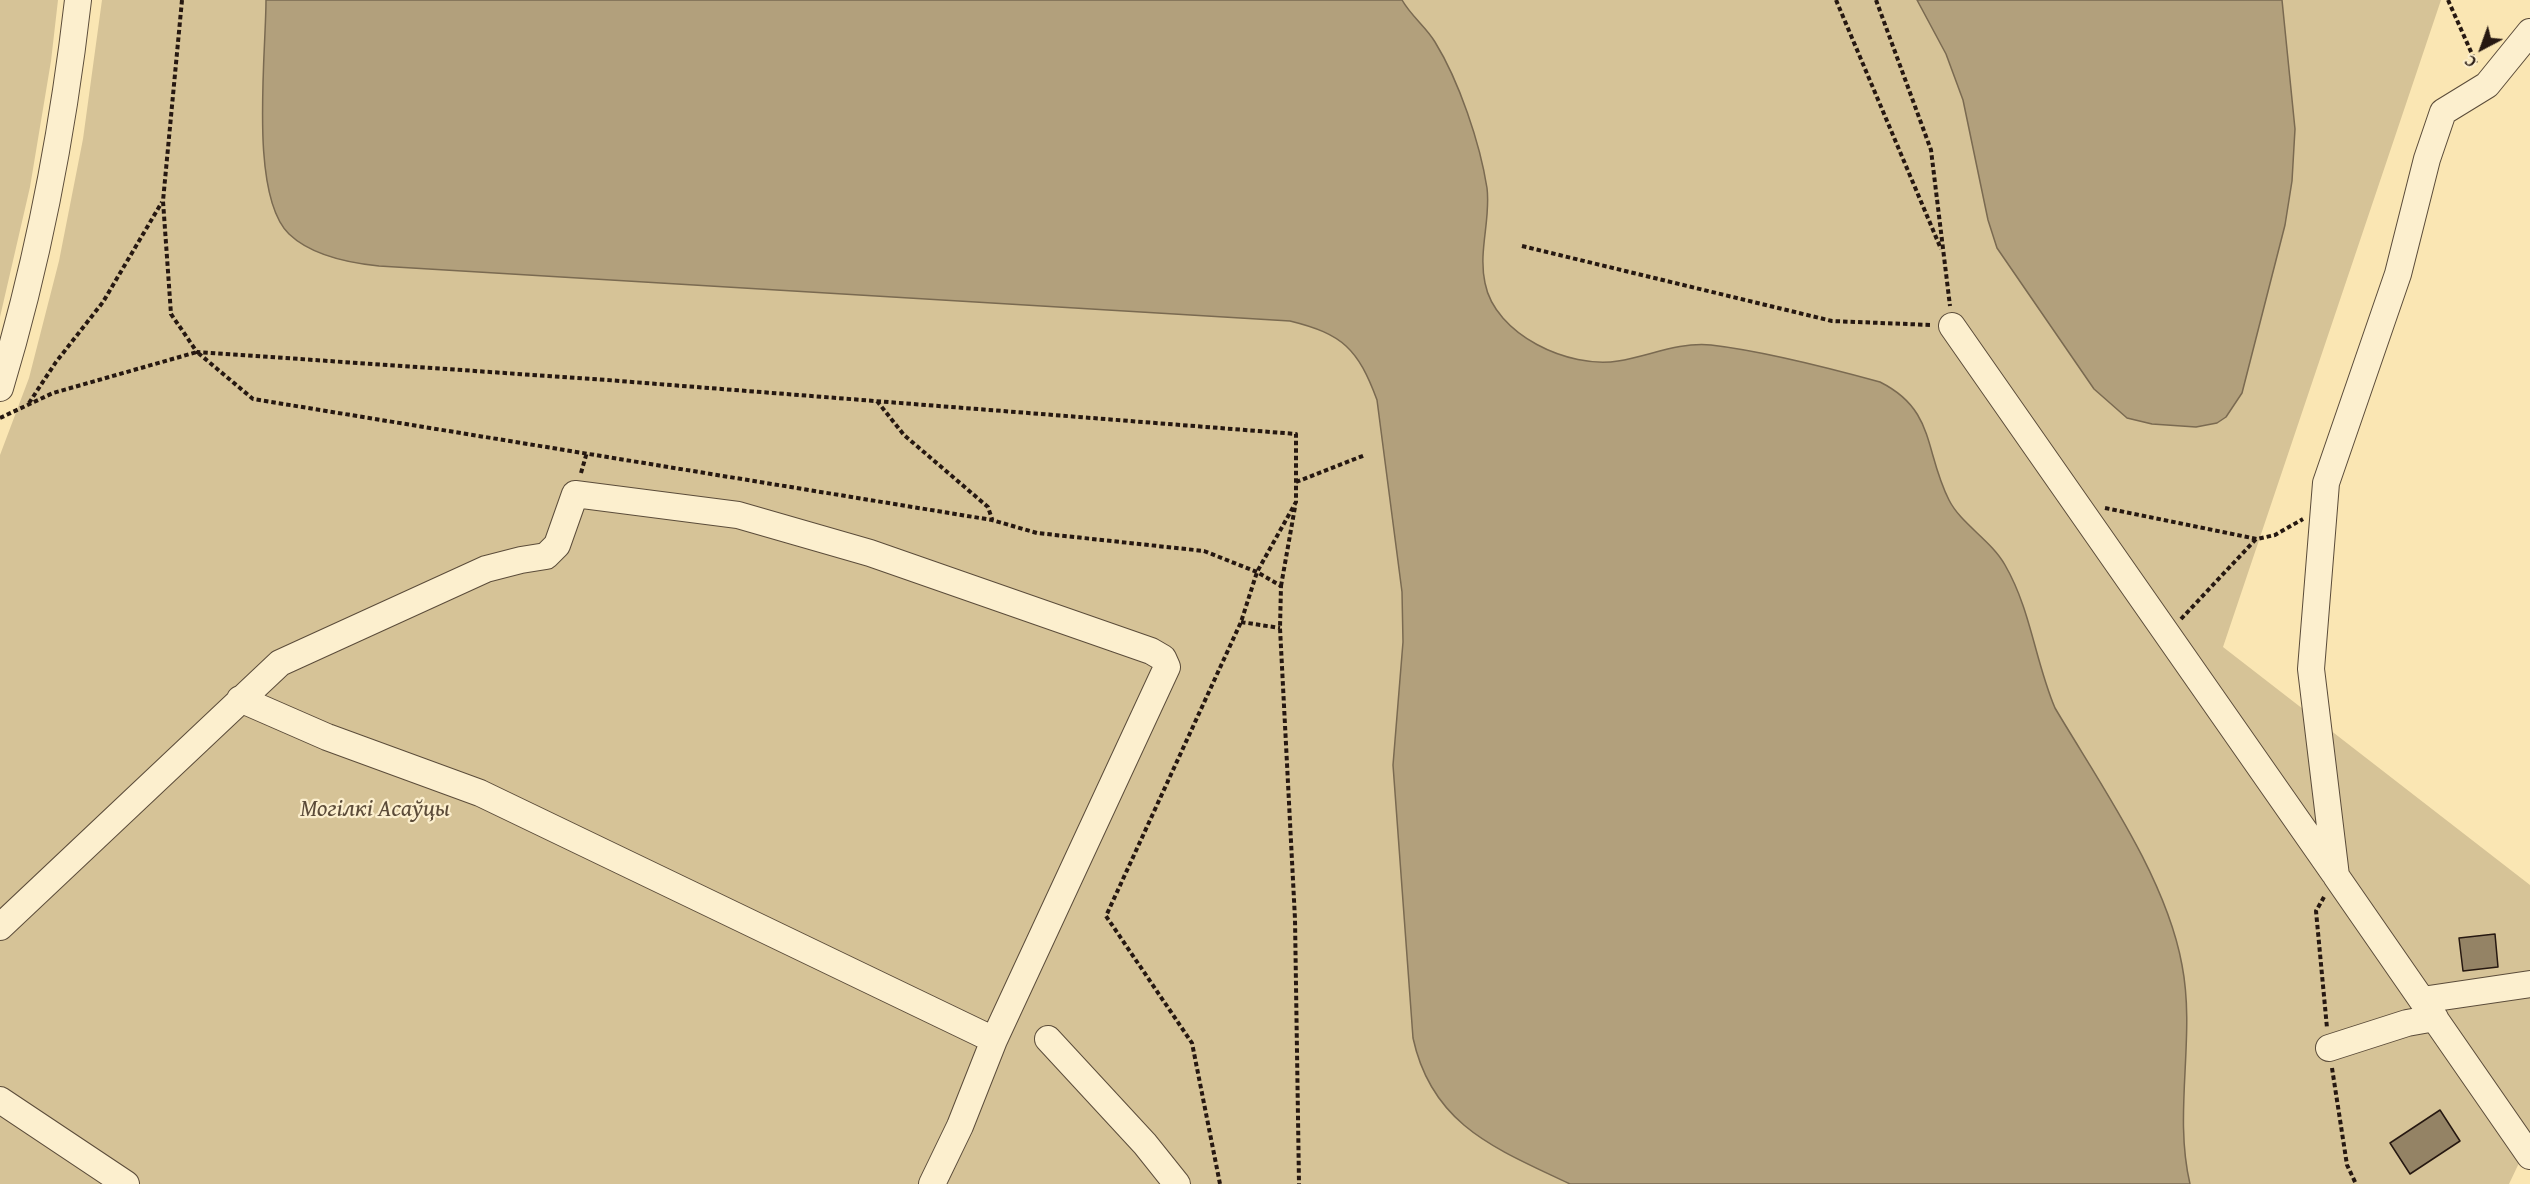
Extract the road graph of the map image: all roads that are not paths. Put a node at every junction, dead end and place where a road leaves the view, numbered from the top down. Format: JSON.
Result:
{"nodes":[{"id":1,"x":78,"y":0,"type":"edge"},
{"id":2,"x":2530,"y":32,"type":"edge"},
{"id":3,"x":1952,"y":326,"type":"road end"},
{"id":4,"x":0,"y":388,"type":"edge"},
{"id":5,"x":240,"y":699,"type":"junction"},
{"id":6,"x":2336,"y":876,"type":"junction"},
{"id":7,"x":0,"y":927,"type":"edge"},
{"id":8,"x":2530,"y":984,"type":"edge"},
{"id":9,"x":2428,"y":1009,"type":"junction"},
{"id":10,"x":1048,"y":1039,"type":"dead end"},
{"id":11,"x":994,"y":1040,"type":"junction"},
{"id":12,"x":2329,"y":1048,"type":"dead end"},
{"id":13,"x":0,"y":1100,"type":"edge"},
{"id":14,"x":2530,"y":1156,"type":"edge"},
{"id":15,"x":126,"y":1184,"type":"edge"},
{"id":16,"x":932,"y":1184,"type":"edge"},
{"id":17,"x":1177,"y":1184,"type":"edge"}],
"edges":[{"from":1,"to":4,"type":"street"},
{"from":2,"to":6,"type":"street"},
{"from":3,"to":6,"type":"street"},
{"from":5,"to":7,"type":"street"},
{"from":5,"to":11,"type":"street"},
{"from":5,"to":11,"type":"street"},
{"from":6,"to":9,"type":"street"},
{"from":8,"to":9,"type":"street"},
{"from":9,"to":12,"type":"street"},
{"from":9,"to":14,"type":"street"},
{"from":10,"to":17,"type":"street"},
{"from":11,"to":16,"type":"street"},
{"from":13,"to":15,"type":"street"}]}
